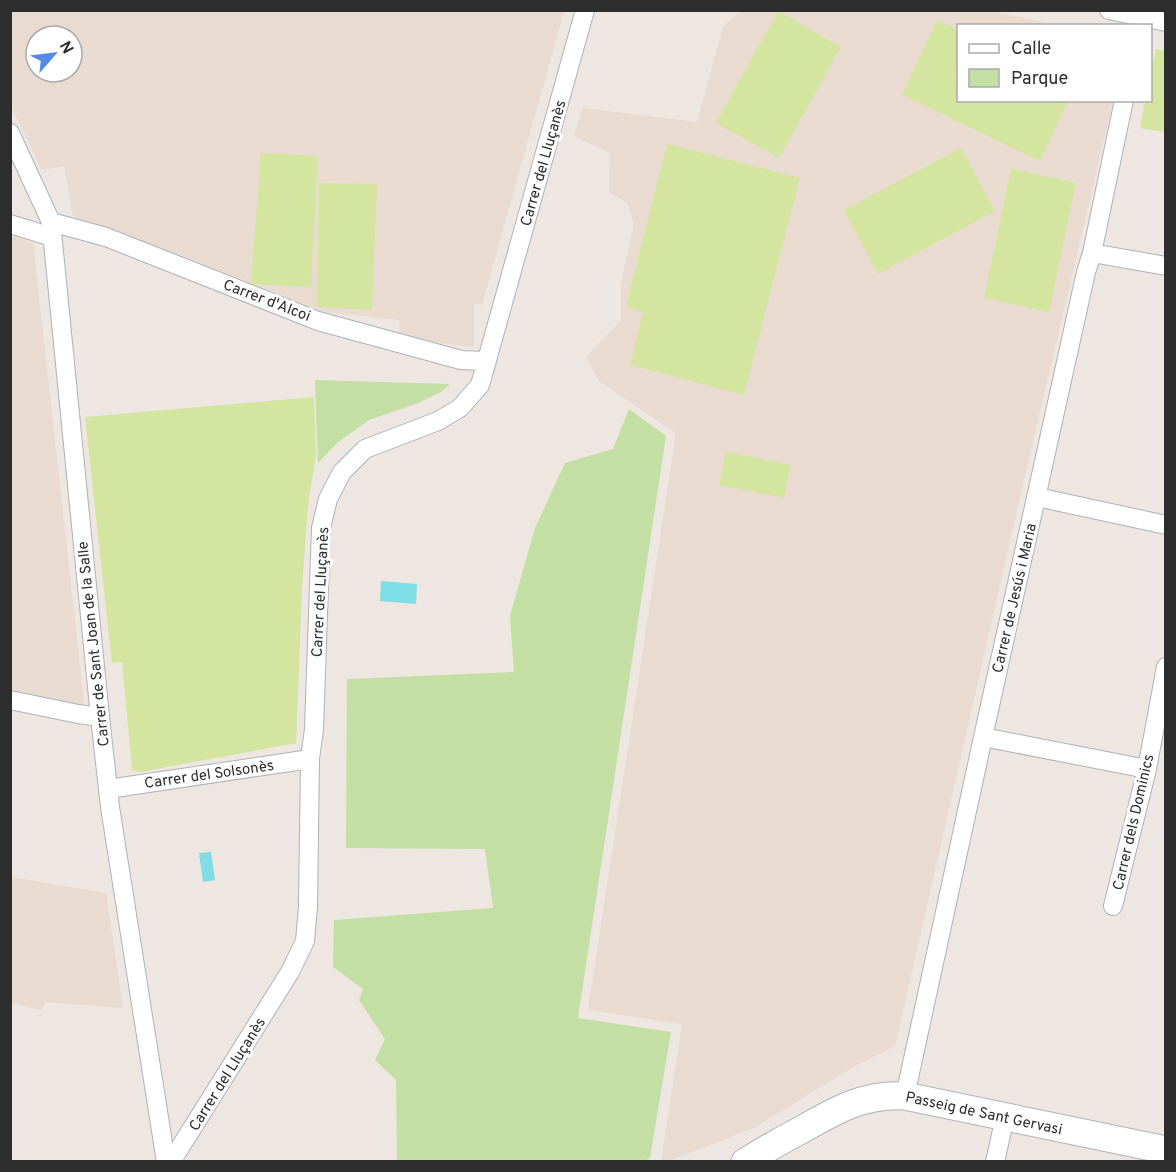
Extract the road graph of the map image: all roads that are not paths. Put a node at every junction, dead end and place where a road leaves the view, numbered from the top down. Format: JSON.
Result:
{"nodes":[{"id":1,"x":585,"y":10,"type":"edge"},
{"id":2,"x":1109,"y":10,"type":"edge"},
{"id":3,"x":1141,"y":18,"type":"edge"},
{"id":4,"x":1166,"y":22,"type":"edge"},
{"id":5,"x":1124,"y":102,"type":"edge"},
{"id":6,"x":10,"y":133,"type":"edge"},
{"id":7,"x":10,"y":224,"type":"edge"},
{"id":8,"x":51,"y":229,"type":"junction"},
{"id":9,"x":1092,"y":254,"type":"junction"},
{"id":10,"x":1166,"y":266,"type":"edge"},
{"id":11,"x":487,"y":361,"type":"junction"},
{"id":12,"x":1037,"y":497,"type":"junction"},
{"id":13,"x":1166,"y":525,"type":"edge"},
{"id":14,"x":1166,"y":667,"type":"edge"},
{"id":15,"x":10,"y":700,"type":"edge"},
{"id":16,"x":100,"y":717,"type":"junction"},
{"id":17,"x":983,"y":737,"type":"junction"},
{"id":18,"x":310,"y":759,"type":"junction"},
{"id":19,"x":1147,"y":769,"type":"junction"},
{"id":20,"x":108,"y":789,"type":"junction"},
{"id":21,"x":1113,"y":906,"type":"dead end"},
{"id":22,"x":905,"y":1096,"type":"junction"},
{"id":23,"x":1005,"y":1118,"type":"junction"},
{"id":24,"x":1166,"y":1150,"type":"edge"},
{"id":25,"x":166,"y":1161,"type":"edge"},
{"id":26,"x":171,"y":1161,"type":"edge"},
{"id":27,"x":745,"y":1161,"type":"edge"},
{"id":28,"x":995,"y":1161,"type":"edge"}],
"edges":[{"from":1,"to":11,"type":"street","name":"Carrer del Lluçanès"},
{"from":2,"to":3,"type":"street"},
{"from":3,"to":4,"type":"street"},
{"from":5,"to":9,"type":"street","name":"Carrer de Jesús i Maria"},
{"from":6,"to":8,"type":"street","name":"Carrer de Sant Joan de la Salle"},
{"from":7,"to":8,"type":"street","name":"Carrer d'Alcoi"},
{"from":8,"to":11,"type":"street","name":"Carrer d'Alcoi"},
{"from":8,"to":16,"type":"street","name":"Carrer de Sant Joan de la Salle"},
{"from":9,"to":10,"type":"street"},
{"from":9,"to":12,"type":"street","name":"Carrer de Jesús i Maria"},
{"from":11,"to":18,"type":"street","name":"Carrer del Lluçanès"},
{"from":12,"to":13,"type":"street"},
{"from":12,"to":17,"type":"street","name":"Carrer de Jesús i Maria"},
{"from":14,"to":19,"type":"street","name":"Carrer dels Dominics"},
{"from":15,"to":16,"type":"street"},
{"from":16,"to":20,"type":"street","name":"Carrer de Sant Joan de la Salle"},
{"from":17,"to":19,"type":"street"},
{"from":17,"to":22,"type":"street","name":"Carrer de Jesús i Maria"},
{"from":18,"to":20,"type":"street","name":"Carrer del Solsonès"},
{"from":18,"to":26,"type":"street","name":"Carrer del Lluçanès"},
{"from":19,"to":21,"type":"street","name":"Carrer dels Dominics"},
{"from":20,"to":25,"type":"street","name":"Carrer de Sant Joan de la Salle"},
{"from":22,"to":23,"type":"street","name":"Passeig de Sant Gervasi"},
{"from":22,"to":27,"type":"street","name":"Passeig de Sant Gervasi"},
{"from":23,"to":24,"type":"street","name":"Passeig de Sant Gervasi"},
{"from":23,"to":28,"type":"street"}]}
